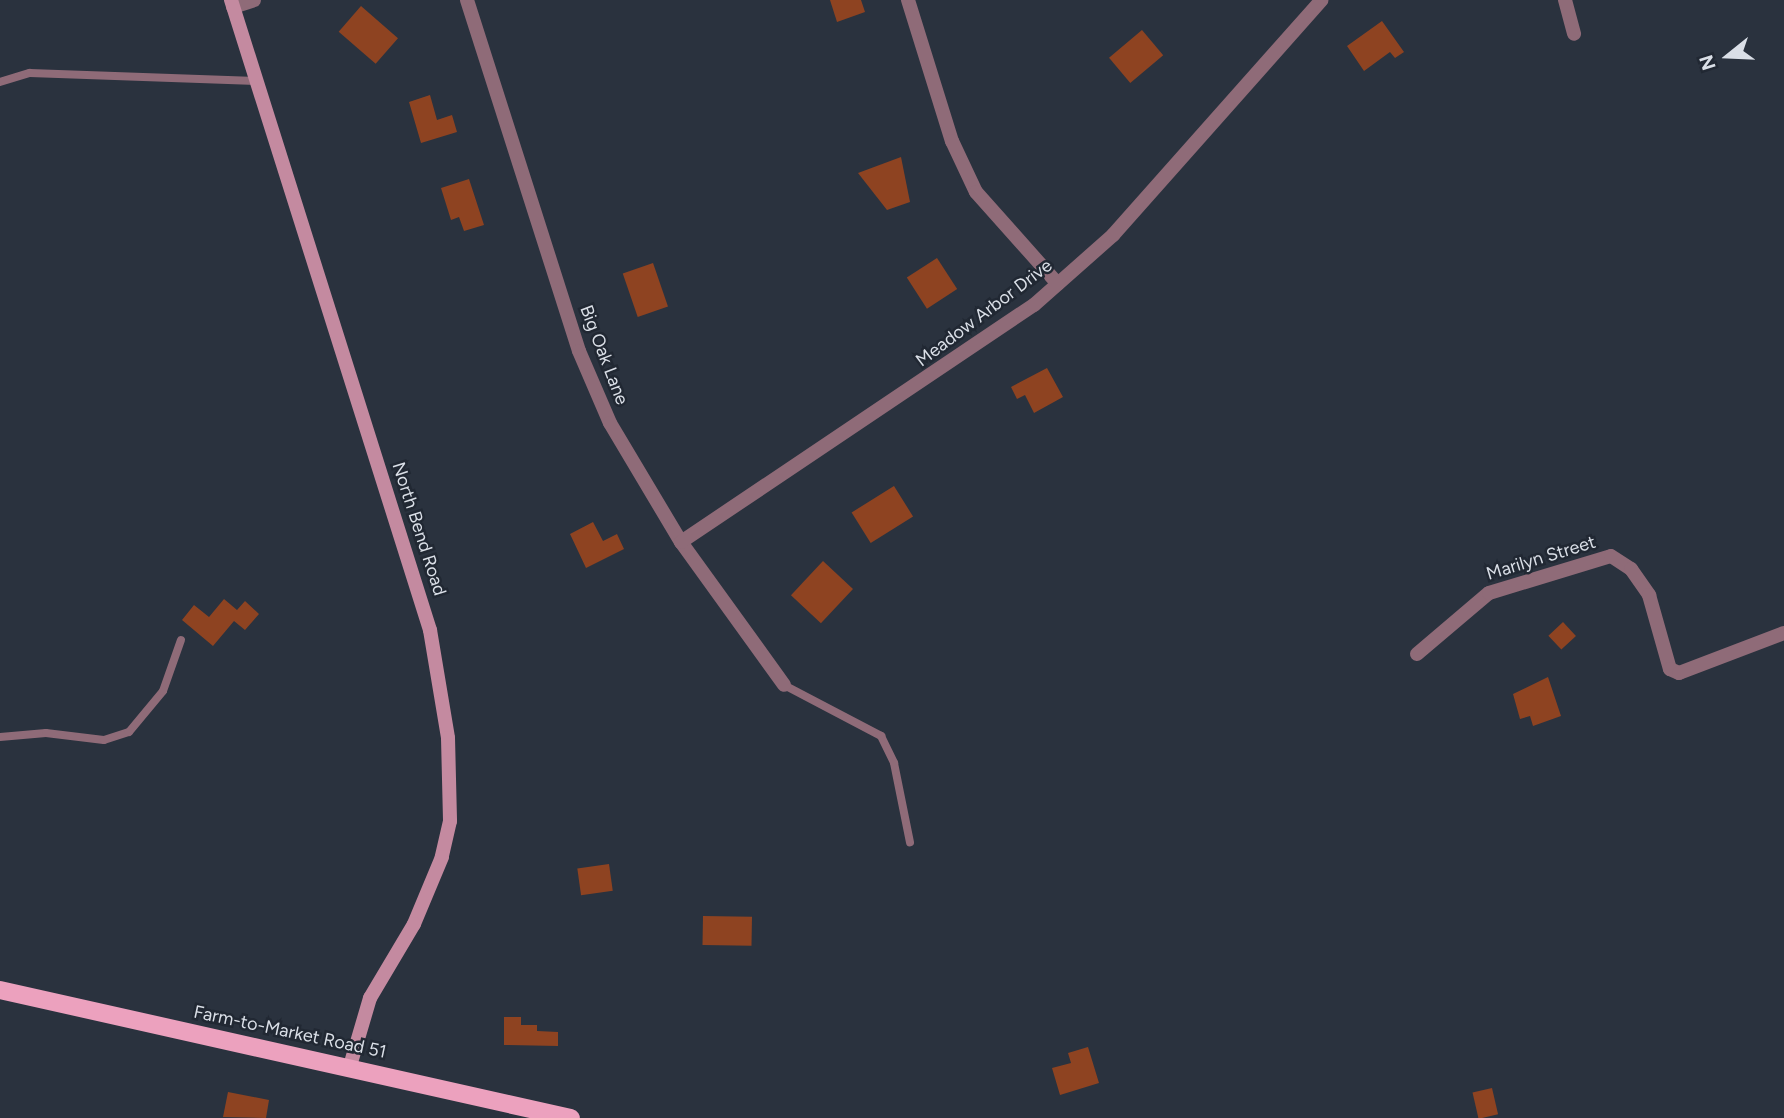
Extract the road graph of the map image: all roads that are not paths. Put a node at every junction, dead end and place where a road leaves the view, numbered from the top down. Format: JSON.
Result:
{"nodes":[{"id":1,"x":254,"y":0,"type":"edge"},
{"id":2,"x":467,"y":0,"type":"edge"},
{"id":3,"x":908,"y":0,"type":"edge"},
{"id":4,"x":1322,"y":0,"type":"edge"},
{"id":5,"x":1565,"y":0,"type":"edge"},
{"id":6,"x":232,"y":3,"type":"edge"},
{"id":7,"x":1574,"y":34,"type":"dead end"},
{"id":8,"x":257,"y":81,"type":"junction"},
{"id":9,"x":0,"y":82,"type":"edge"},
{"id":10,"x":1058,"y":284,"type":"junction"},
{"id":11,"x":681,"y":542,"type":"junction"},
{"id":12,"x":1784,"y":633,"type":"edge"},
{"id":13,"x":181,"y":640,"type":"dead end"},
{"id":14,"x":1417,"y":654,"type":"dead end"},
{"id":15,"x":784,"y":685,"type":"joint"},
{"id":16,"x":0,"y":737,"type":"edge"},
{"id":17,"x":910,"y":842,"type":"dead end"},
{"id":18,"x":0,"y":990,"type":"edge"},
{"id":19,"x":350,"y":1066,"type":"junction"},
{"id":20,"x":571,"y":1118,"type":"edge"}],
"edges":[{"from":1,"to":6,"type":"street"},
{"from":2,"to":11,"type":"street","name":"Big Oak Lane"},
{"from":3,"to":10,"type":"street"},
{"from":4,"to":10,"type":"street","name":"Meadow Arbor Drive"},
{"from":5,"to":7,"type":"street"},
{"from":6,"to":8,"type":"street","name":"North Bend Road"},
{"from":8,"to":9,"type":"lane"},
{"from":8,"to":19,"type":"street","name":"North Bend Road"},
{"from":10,"to":11,"type":"street","name":"Meadow Arbor Drive"},
{"from":11,"to":15,"type":"street","name":"Big Oak Lane"},
{"from":12,"to":14,"type":"street","name":"Marilyn Street"},
{"from":13,"to":16,"type":"lane"},
{"from":15,"to":17,"type":"lane"},
{"from":18,"to":19,"type":"main road","name":"Farm-to-Market Road 51"},
{"from":19,"to":20,"type":"main road","name":"Farm-to-Market Road 51"}]}
